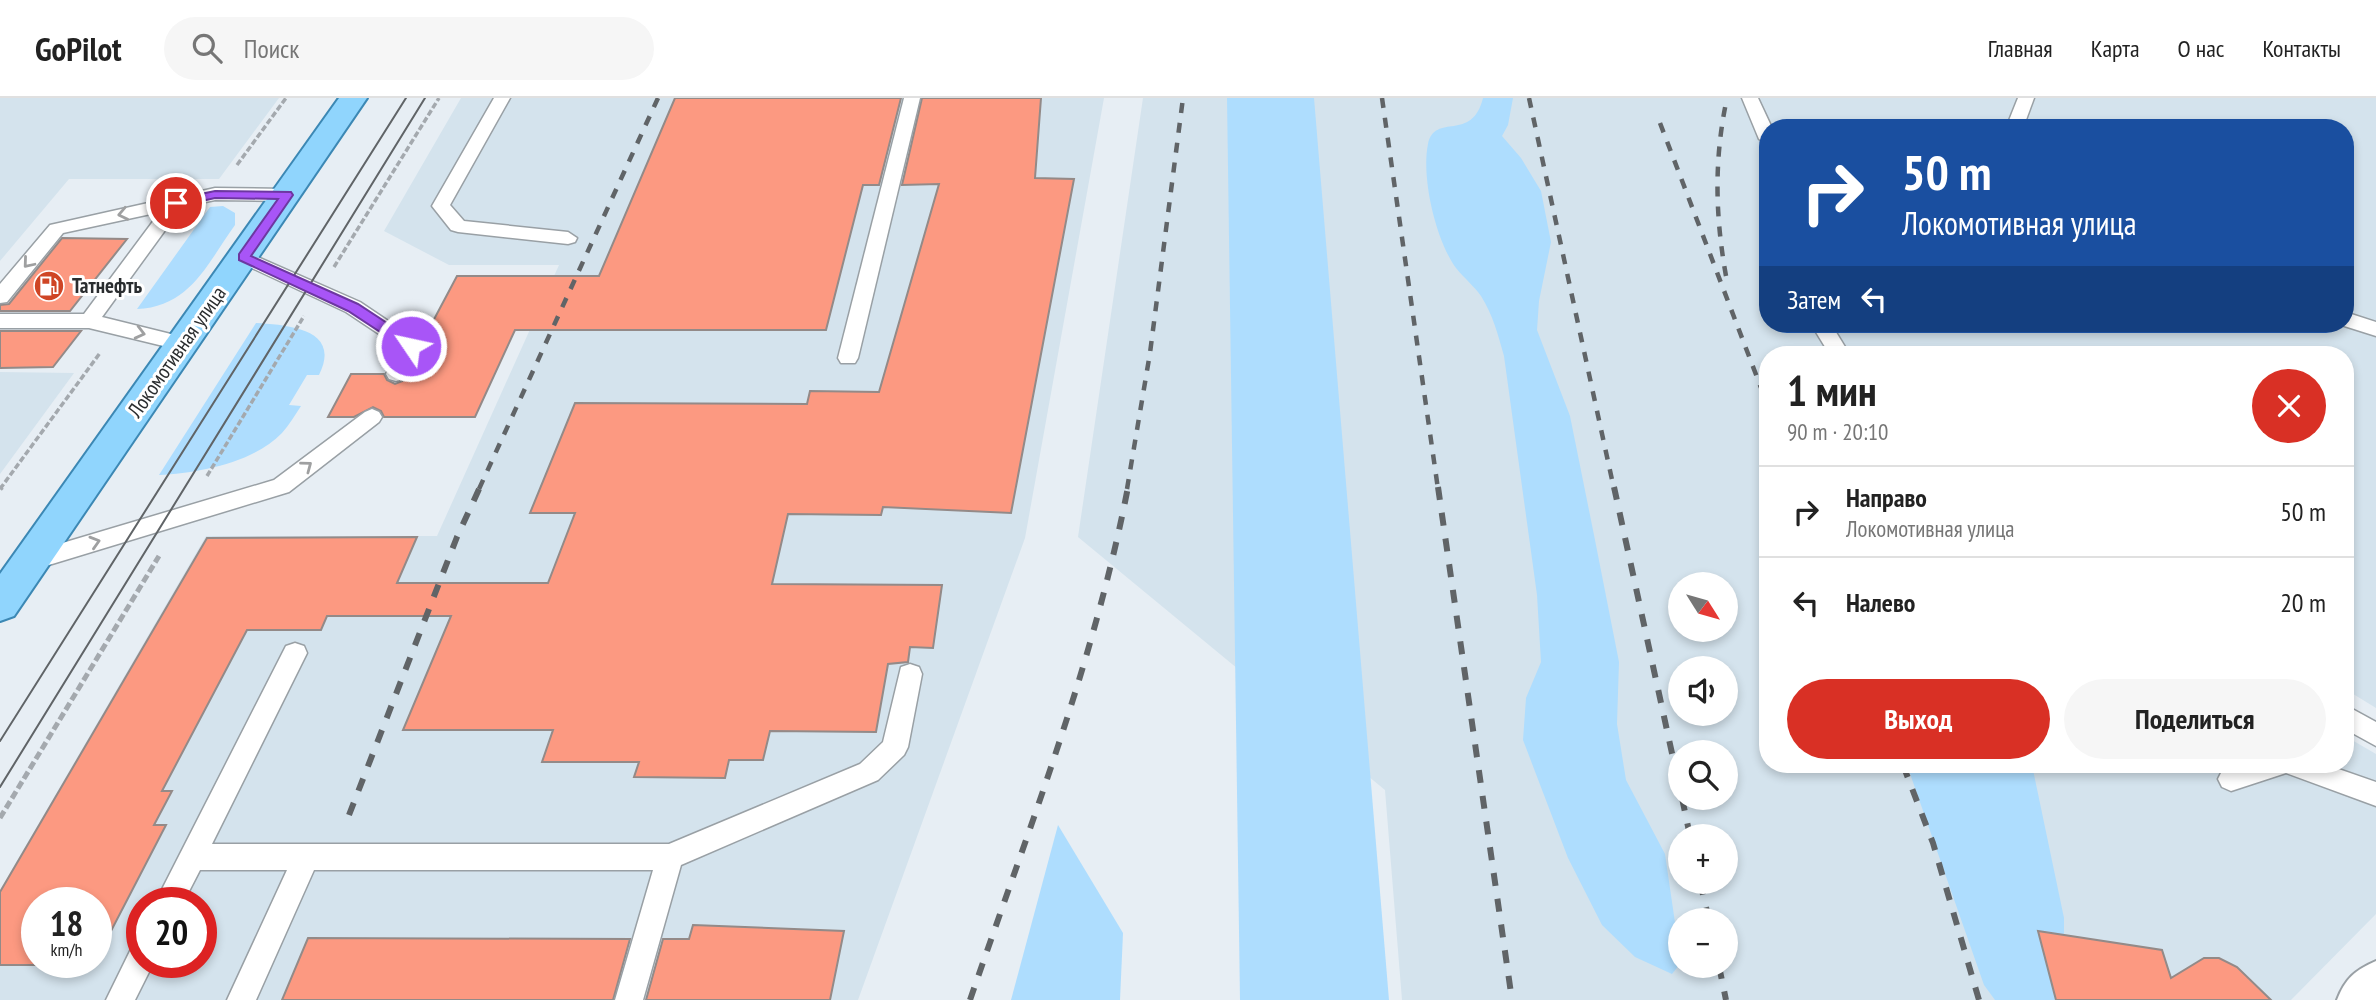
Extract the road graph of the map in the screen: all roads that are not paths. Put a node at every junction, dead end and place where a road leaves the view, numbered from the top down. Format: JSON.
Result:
{"nodes":[{"id":1,"x":353,"y":98,"type":"edge"},
{"id":2,"x":502,"y":98,"type":"edge"},
{"id":3,"x":912,"y":98,"type":"edge"},
{"id":4,"x":1750,"y":98,"type":"edge"},
{"id":5,"x":2026,"y":98,"type":"edge"},
{"id":6,"x":1759,"y":119,"type":"edge"},
{"id":7,"x":2018,"y":119,"type":"edge"},
{"id":8,"x":287,"y":195,"type":"junction"},
{"id":9,"x":176,"y":203,"type":"junction"},
{"id":10,"x":568,"y":238,"type":"dead end"},
{"id":11,"x":243,"y":257,"type":"junction"},
{"id":12,"x":0,"y":297,"type":"edge"},
{"id":13,"x":0,"y":321,"type":"edge"},
{"id":14,"x":89,"y":321,"type":"junction"},
{"id":15,"x":2354,"y":322,"type":"edge"},
{"id":16,"x":2376,"y":329,"type":"edge"},
{"id":17,"x":184,"y":344,"type":"junction"},
{"id":18,"x":848,"y":358,"type":"dead end"},
{"id":19,"x":396,"y":374,"type":"dead end"},
{"id":20,"x":372,"y":417,"type":"dead end"},
{"id":21,"x":29,"y":562,"type":"junction"},
{"id":22,"x":0,"y":605,"type":"edge"},
{"id":23,"x":295,"y":653,"type":"dead end"},
{"id":24,"x":910,"y":674,"type":"dead end"},
{"id":25,"x":2354,"y":722,"type":"edge"},
{"id":26,"x":2376,"y":736,"type":"edge"},
{"id":27,"x":2251,"y":773,"type":"edge"},
{"id":28,"x":2317,"y":773,"type":"edge"},
{"id":29,"x":2231,"y":779,"type":"dead end"},
{"id":30,"x":2376,"y":794,"type":"edge"},
{"id":31,"x":192,"y":857,"type":"junction"},
{"id":32,"x":306,"y":857,"type":"junction"},
{"id":33,"x":670,"y":857,"type":"junction"},
{"id":34,"x":177,"y":887,"type":"edge"},
{"id":35,"x":131,"y":978,"type":"edge"},
{"id":36,"x":2376,"y":985,"type":"edge"},
{"id":37,"x":120,"y":1000,"type":"edge"},
{"id":38,"x":241,"y":1000,"type":"edge"},
{"id":39,"x":629,"y":1000,"type":"edge"},
{"id":40,"x":2361,"y":1000,"type":"edge"}],
"edges":[{"from":1,"to":8,"type":"main road","name":"Локомотивная улица"},
{"from":2,"to":10,"type":"lane"},
{"from":3,"to":18,"type":"lane"},
{"from":4,"to":6,"type":"lane"},
{"from":5,"to":7,"type":"lane"},
{"from":8,"to":9,"type":"lane"},
{"from":8,"to":11,"type":"main road","name":"Локомотивная улица"},
{"from":9,"to":12,"type":"lane","one_way":true},
{"from":9,"to":14,"type":"lane"},
{"from":11,"to":17,"type":"main road","name":"Локомотивная улица"},
{"from":11,"to":19,"type":"lane"},
{"from":13,"to":14,"type":"lane"},
{"from":14,"to":17,"type":"lane","one_way":true},
{"from":15,"to":16,"type":"lane"},
{"from":17,"to":21,"type":"main road","name":"Локомотивная улица"},
{"from":21,"to":20,"type":"lane","one_way":true},
{"from":21,"to":22,"type":"main road","name":"Локомотивная улица"},
{"from":23,"to":31,"type":"lane"},
{"from":24,"to":33,"type":"lane"},
{"from":25,"to":26,"type":"lane"},
{"from":27,"to":29,"type":"lane"},
{"from":28,"to":30,"type":"lane"},
{"from":31,"to":32,"type":"lane"},
{"from":31,"to":34,"type":"lane"},
{"from":32,"to":33,"type":"lane"},
{"from":32,"to":38,"type":"lane"},
{"from":33,"to":39,"type":"lane"},
{"from":35,"to":37,"type":"lane"},
{"from":36,"to":40,"type":"street"}]}
